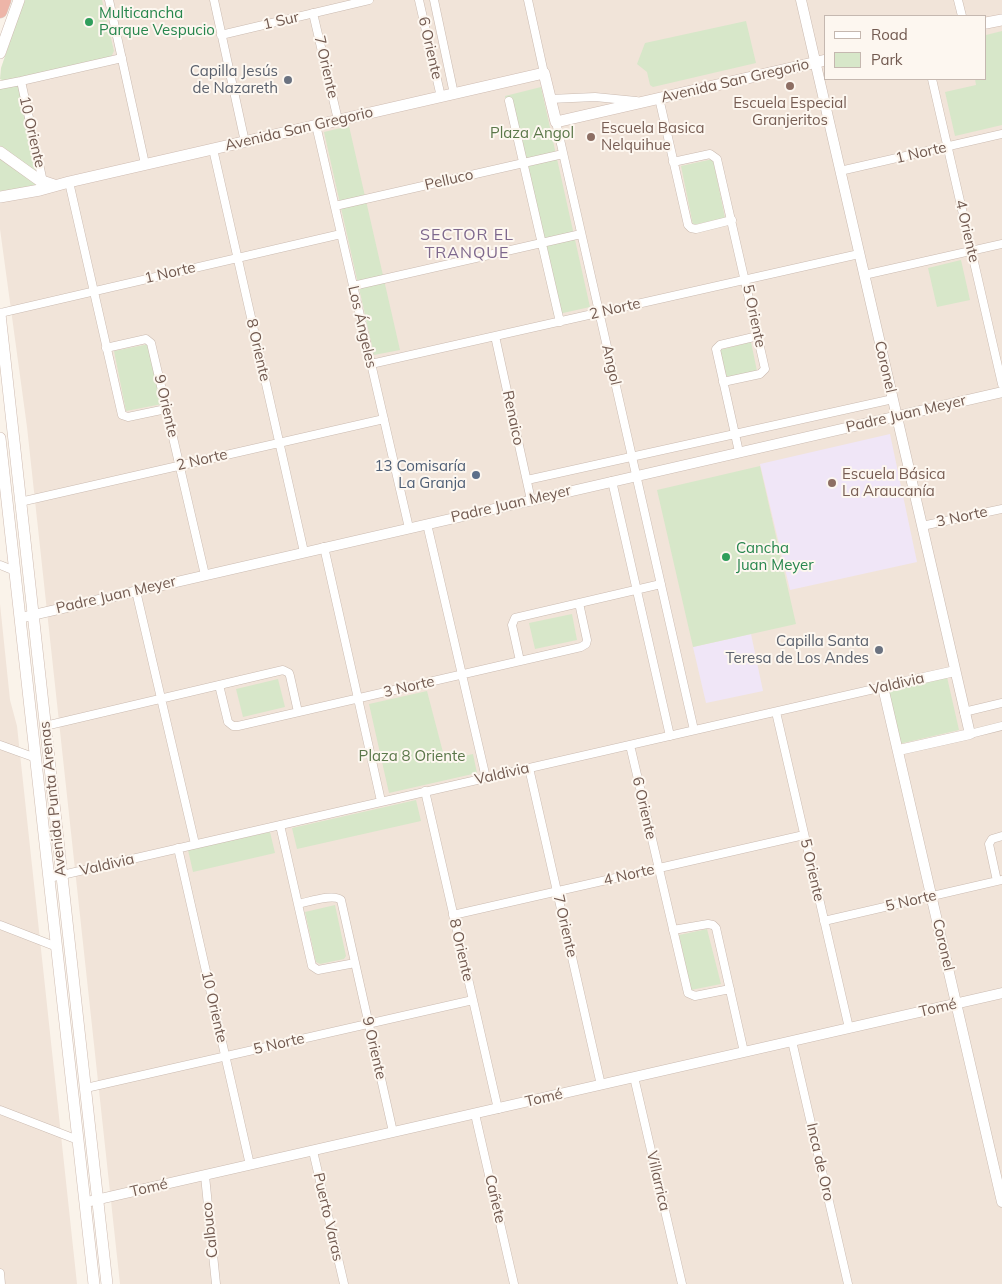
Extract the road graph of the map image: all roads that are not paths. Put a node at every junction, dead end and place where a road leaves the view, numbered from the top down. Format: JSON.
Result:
{"nodes":[{"id":1,"x":4,"y":0,"type":"edge"},
{"id":2,"x":19,"y":0,"type":"edge"},
{"id":3,"x":109,"y":0,"type":"edge"},
{"id":4,"x":214,"y":0,"type":"edge"},
{"id":5,"x":369,"y":0,"type":"edge"},
{"id":6,"x":419,"y":0,"type":"edge"},
{"id":7,"x":434,"y":0,"type":"edge"},
{"id":8,"x":528,"y":0,"type":"edge"},
{"id":9,"x":801,"y":0,"type":"edge"},
{"id":10,"x":958,"y":0,"type":"edge"},
{"id":11,"x":0,"y":11,"type":"edge"},
{"id":12,"x":313,"y":13,"type":"junction"},
{"id":13,"x":962,"y":15,"type":"edge"},
{"id":14,"x":1002,"y":20,"type":"edge"},
{"id":15,"x":987,"y":23,"type":"edge"},
{"id":16,"x":221,"y":35,"type":"junction"},
{"id":17,"x":0,"y":52,"type":"edge"},
{"id":18,"x":122,"y":58,"type":"junction"},
{"id":19,"x":821,"y":61,"type":"edge"},
{"id":20,"x":544,"y":74,"type":"junction"},
{"id":21,"x":824,"y":78,"type":"edge"},
{"id":22,"x":824,"y":80,"type":"edge"},
{"id":23,"x":932,"y":80,"type":"edge"},
{"id":24,"x":21,"y":82,"type":"junction"},
{"id":25,"x":0,"y":85,"type":"edge"},
{"id":26,"x":454,"y":94,"type":"junction"},
{"id":27,"x":441,"y":97,"type":"junction"},
{"id":28,"x":595,"y":97,"type":"junction"},
{"id":29,"x":658,"y":98,"type":"junction"},
{"id":30,"x":550,"y":99,"type":"junction"},
{"id":31,"x":509,"y":101,"type":"dead end"},
{"id":32,"x":645,"y":102,"type":"junction"},
{"id":33,"x":598,"y":112,"type":"junction"},
{"id":34,"x":338,"y":120,"type":"junction"},
{"id":35,"x":556,"y":122,"type":"junction"},
{"id":36,"x":316,"y":125,"type":"junction"},
{"id":37,"x":1002,"y":134,"type":"edge"},
{"id":38,"x":245,"y":142,"type":"junction"},
{"id":39,"x":947,"y":147,"type":"junction"},
{"id":40,"x":212,"y":149,"type":"junction"},
{"id":41,"x":0,"y":152,"type":"edge"},
{"id":42,"x":563,"y":154,"type":"junction"},
{"id":43,"x":673,"y":162,"type":"junction"},
{"id":44,"x":524,"y":163,"type":"junction"},
{"id":45,"x":145,"y":164,"type":"junction"},
{"id":46,"x":840,"y":171,"type":"junction"},
{"id":47,"x":69,"y":182,"type":"junction"},
{"id":48,"x":49,"y":184,"type":"junction"},
{"id":49,"x":0,"y":197,"type":"edge"},
{"id":50,"x":335,"y":206,"type":"junction"},
{"id":51,"x":732,"y":220,"type":"junction"},
{"id":52,"x":341,"y":234,"type":"junction"},
{"id":53,"x":581,"y":234,"type":"junction"},
{"id":54,"x":542,"y":243,"type":"junction"},
{"id":55,"x":1002,"y":244,"type":"edge"},
{"id":56,"x":971,"y":251,"type":"junction"},
{"id":57,"x":859,"y":254,"type":"junction"},
{"id":58,"x":238,"y":258,"type":"junction"},
{"id":59,"x":864,"y":275,"type":"junction"},
{"id":60,"x":746,"y":280,"type":"junction"},
{"id":61,"x":353,"y":286,"type":"junction"},
{"id":62,"x":94,"y":291,"type":"junction"},
{"id":63,"x":0,"y":313,"type":"edge"},
{"id":64,"x":599,"y":313,"type":"junction"},
{"id":65,"x":560,"y":322,"type":"junction"},
{"id":66,"x":1,"y":334,"type":"edge"},
{"id":67,"x":495,"y":336,"type":"junction"},
{"id":68,"x":758,"y":336,"type":"junction"},
{"id":69,"x":106,"y":348,"type":"junction"},
{"id":70,"x":371,"y":364,"type":"junction"},
{"id":71,"x":724,"y":382,"type":"junction"},
{"id":72,"x":1002,"y":384,"type":"edge"},
{"id":73,"x":1002,"y":392,"type":"edge"},
{"id":74,"x":893,"y":399,"type":"junction"},
{"id":75,"x":166,"y":409,"type":"junction"},
{"id":76,"x":897,"y":416,"type":"junction"},
{"id":77,"x":384,"y":419,"type":"junction"},
{"id":78,"x":735,"y":434,"type":"junction"},
{"id":79,"x":0,"y":438,"type":"edge"},
{"id":80,"x":280,"y":442,"type":"junction"},
{"id":81,"x":739,"y":452,"type":"junction"},
{"id":82,"x":632,"y":456,"type":"junction"},
{"id":83,"x":180,"y":466,"type":"junction"},
{"id":84,"x":636,"y":476,"type":"junction"},
{"id":85,"x":2,"y":478,"type":"edge"},
{"id":86,"x":527,"y":480,"type":"junction"},
{"id":87,"x":612,"y":481,"type":"junction"},
{"id":88,"x":531,"y":500,"type":"junction"},
{"id":89,"x":20,"y":502,"type":"junction"},
{"id":90,"x":1002,"y":509,"type":"edge"},
{"id":91,"x":427,"y":524,"type":"junction"},
{"id":92,"x":922,"y":526,"type":"junction"},
{"id":93,"x":409,"y":528,"type":"junction"},
{"id":94,"x":324,"y":547,"type":"junction"},
{"id":95,"x":304,"y":552,"type":"junction"},
{"id":96,"x":0,"y":565,"type":"edge"},
{"id":97,"x":15,"y":571,"type":"junction"},
{"id":98,"x":205,"y":575,"type":"junction"},
{"id":99,"x":661,"y":584,"type":"junction"},
{"id":100,"x":136,"y":590,"type":"junction"},
{"id":101,"x":637,"y":590,"type":"junction"},
{"id":102,"x":579,"y":603,"type":"junction"},
{"id":103,"x":33,"y":615,"type":"junction"},
{"id":104,"x":20,"y":618,"type":"junction"},
{"id":105,"x":520,"y":661,"type":"junction"},
{"id":106,"x":955,"y":671,"type":"junction"},
{"id":107,"x":462,"y":675,"type":"junction"},
{"id":108,"x":219,"y":685,"type":"junction"},
{"id":109,"x":883,"y":687,"type":"junction"},
{"id":110,"x":161,"y":699,"type":"junction"},
{"id":111,"x":358,"y":699,"type":"junction"},
{"id":112,"x":1002,"y":703,"type":"edge"},
{"id":113,"x":298,"y":712,"type":"junction"},
{"id":114,"x":776,"y":712,"type":"junction"},
{"id":115,"x":964,"y":712,"type":"junction"},
{"id":116,"x":45,"y":726,"type":"junction"},
{"id":117,"x":1002,"y":726,"type":"edge"},
{"id":118,"x":694,"y":730,"type":"junction"},
{"id":119,"x":970,"y":734,"type":"junction"},
{"id":120,"x":670,"y":736,"type":"junction"},
{"id":121,"x":0,"y":745,"type":"edge"},
{"id":122,"x":630,"y":745,"type":"junction"},
{"id":123,"x":899,"y":750,"type":"junction"},
{"id":124,"x":36,"y":758,"type":"junction"},
{"id":125,"x":528,"y":768,"type":"junction"},
{"id":126,"x":486,"y":778,"type":"junction"},
{"id":127,"x":425,"y":792,"type":"junction"},
{"id":128,"x":381,"y":802,"type":"junction"},
{"id":129,"x":280,"y":825,"type":"junction"},
{"id":130,"x":804,"y":835,"type":"junction"},
{"id":131,"x":1002,"y":836,"type":"edge"},
{"id":132,"x":195,"y":844,"type":"junction"},
{"id":133,"x":178,"y":848,"type":"junction"},
{"id":134,"x":658,"y":868,"type":"junction"},
{"id":135,"x":62,"y":875,"type":"junction"},
{"id":136,"x":49,"y":878,"type":"junction"},
{"id":137,"x":1000,"y":881,"type":"edge"},
{"id":138,"x":557,"y":891,"type":"junction"},
{"id":139,"x":932,"y":896,"type":"junction"},
{"id":140,"x":298,"y":904,"type":"junction"},
{"id":141,"x":453,"y":915,"type":"junction"},
{"id":142,"x":824,"y":921,"type":"junction"},
{"id":143,"x":0,"y":925,"type":"edge"},
{"id":144,"x":673,"y":930,"type":"junction"},
{"id":145,"x":57,"y":947,"type":"junction"},
{"id":146,"x":355,"y":963,"type":"junction"},
{"id":147,"x":730,"y":989,"type":"junction"},
{"id":148,"x":1002,"y":993,"type":"edge"},
{"id":149,"x":473,"y":1000,"type":"junction"},
{"id":150,"x":956,"y":1003,"type":"junction"},
{"id":151,"x":369,"y":1024,"type":"junction"},
{"id":152,"x":849,"y":1028,"type":"junction"},
{"id":153,"x":792,"y":1041,"type":"junction"},
{"id":154,"x":744,"y":1052,"type":"junction"},
{"id":155,"x":225,"y":1056,"type":"junction"},
{"id":156,"x":634,"y":1077,"type":"junction"},
{"id":157,"x":601,"y":1085,"type":"junction"},
{"id":158,"x":86,"y":1088,"type":"junction"},
{"id":159,"x":498,"y":1109,"type":"junction"},
{"id":160,"x":0,"y":1110,"type":"edge"},
{"id":161,"x":475,"y":1114,"type":"junction"},
{"id":162,"x":393,"y":1132,"type":"junction"},
{"id":163,"x":78,"y":1140,"type":"junction"},
{"id":164,"x":313,"y":1151,"type":"junction"},
{"id":165,"x":250,"y":1165,"type":"junction"},
{"id":166,"x":204,"y":1176,"type":"junction"},
{"id":167,"x":98,"y":1199,"type":"junction"},
{"id":168,"x":85,"y":1202,"type":"junction"},
{"id":169,"x":1002,"y":1202,"type":"edge"},
{"id":170,"x":0,"y":1273,"type":"edge"},
{"id":171,"x":1,"y":1284,"type":"edge"},
{"id":172,"x":94,"y":1284,"type":"edge"},
{"id":173,"x":107,"y":1284,"type":"edge"},
{"id":174,"x":216,"y":1284,"type":"edge"},
{"id":175,"x":344,"y":1284,"type":"edge"},
{"id":176,"x":514,"y":1284,"type":"edge"},
{"id":177,"x":682,"y":1284,"type":"edge"},
{"id":178,"x":848,"y":1284,"type":"edge"}],
"edges":[{"from":1,"to":11,"type":"highway"},
{"from":2,"to":17,"type":"main road"},
{"from":3,"to":18,"type":"street"},
{"from":4,"to":16,"type":"street"},
{"from":5,"to":12,"type":"street","name":"1 Sur"},
{"from":6,"to":27,"type":"street","name":"6 Oriente"},
{"from":7,"to":26,"type":"street","name":"6 Oriente"},
{"from":8,"to":20,"type":"street","name":"Angol"},
{"from":9,"to":19,"type":"street","name":"Coronel"},
{"from":10,"to":13,"type":"street"},
{"from":12,"to":16,"type":"street","name":"1 Sur"},
{"from":12,"to":34,"type":"street","name":"7 Oriente"},
{"from":14,"to":15,"type":"main road"},
{"from":16,"to":38,"type":"street"},
{"from":18,"to":24,"type":"street"},
{"from":18,"to":45,"type":"street"},
{"from":19,"to":21,"type":"street","name":"Coronel"},
{"from":19,"to":29,"type":"main road","name":"Avenida San Gregorio"},
{"from":20,"to":26,"type":"main road","name":"Avenida San Gregorio"},
{"from":20,"to":30,"type":"main road","name":"Angol"},
{"from":22,"to":46,"type":"street","name":"Coronel"},
{"from":23,"to":39,"type":"street","name":"4 Oriente"},
{"from":24,"to":25,"type":"street"},
{"from":24,"to":48,"type":"street","name":"10 Oriente"},
{"from":26,"to":27,"type":"main road","name":"Avenida San Gregorio"},
{"from":27,"to":34,"type":"main road","name":"Avenida San Gregorio"},
{"from":28,"to":30,"type":"street","name":"Avenida San Gregorio"},
{"from":28,"to":32,"type":"street","name":"Avenida San Gregorio"},
{"from":28,"to":33,"type":"street"},
{"from":29,"to":32,"type":"main road","name":"Avenida San Gregorio"},
{"from":29,"to":43,"type":"street"},
{"from":30,"to":35,"type":"main road","name":"Angol"},
{"from":31,"to":44,"type":"street"},
{"from":32,"to":33,"type":"main road","name":"Avenida San Gregorio"},
{"from":33,"to":35,"type":"main road","name":"Avenida San Gregorio"},
{"from":34,"to":36,"type":"main road","name":"Avenida San Gregorio"},
{"from":35,"to":42,"type":"street","name":"Angol"},
{"from":36,"to":38,"type":"main road","name":"Avenida San Gregorio"},
{"from":36,"to":50,"type":"street","name":"Los Ángeles"},
{"from":37,"to":39,"type":"street","name":"1 Norte"},
{"from":38,"to":40,"type":"main road","name":"Avenida San Gregorio"},
{"from":39,"to":46,"type":"street","name":"1 Norte"},
{"from":39,"to":56,"type":"street","name":"4 Oriente"},
{"from":40,"to":45,"type":"main road","name":"Avenida San Gregorio"},
{"from":40,"to":58,"type":"street","name":"8 Oriente"},
{"from":41,"to":48,"type":"main road"},
{"from":42,"to":44,"type":"street","name":"Pelluco"},
{"from":42,"to":53,"type":"street","name":"Angol"},
{"from":43,"to":51,"type":"street","name":"5 Oriente"},
{"from":43,"to":51,"type":"street"},
{"from":44,"to":50,"type":"street","name":"Pelluco"},
{"from":44,"to":54,"type":"street"},
{"from":45,"to":47,"type":"main road","name":"Avenida San Gregorio"},
{"from":46,"to":57,"type":"street","name":"Coronel"},
{"from":47,"to":48,"type":"main road","name":"Avenida San Gregorio"},
{"from":47,"to":62,"type":"street"},
{"from":48,"to":49,"type":"main road","name":"Avenida San Gregorio"},
{"from":50,"to":52,"type":"street","name":"Los Ángeles"},
{"from":51,"to":60,"type":"street","name":"5 Oriente"},
{"from":52,"to":58,"type":"street","name":"1 Norte"},
{"from":52,"to":61,"type":"street","name":"Los Ángeles"},
{"from":53,"to":54,"type":"street"},
{"from":53,"to":64,"type":"street","name":"Angol"},
{"from":54,"to":61,"type":"street"},
{"from":54,"to":65,"type":"street"},
{"from":55,"to":56,"type":"street"},
{"from":56,"to":59,"type":"street"},
{"from":56,"to":72,"type":"street","name":"4 Oriente"},
{"from":57,"to":59,"type":"street","name":"Coronel"},
{"from":57,"to":60,"type":"street","name":"2 Norte"},
{"from":58,"to":62,"type":"street","name":"1 Norte"},
{"from":58,"to":80,"type":"street","name":"8 Oriente"},
{"from":59,"to":74,"type":"street","name":"Coronel"},
{"from":60,"to":64,"type":"street","name":"2 Norte"},
{"from":60,"to":68,"type":"street","name":"5 Oriente"},
{"from":61,"to":70,"type":"street","name":"Los Ángeles"},
{"from":62,"to":63,"type":"street","name":"1 Norte"},
{"from":62,"to":69,"type":"street"},
{"from":63,"to":66,"type":"main road","name":"Avenida Punta Arenas"},
{"from":64,"to":65,"type":"street","name":"2 Norte"},
{"from":64,"to":82,"type":"street","name":"Angol"},
{"from":65,"to":67,"type":"street","name":"2 Norte"},
{"from":66,"to":89,"type":"main road","name":"Avenida Punta Arenas"},
{"from":67,"to":70,"type":"street","name":"2 Norte"},
{"from":67,"to":86,"type":"street","name":"Renaico"},
{"from":68,"to":71,"type":"street"},
{"from":68,"to":71,"type":"street","name":"5 Oriente"},
{"from":69,"to":75,"type":"street"},
{"from":69,"to":75,"type":"street","name":"9 Oriente"},
{"from":70,"to":77,"type":"street","name":"Los Ángeles"},
{"from":71,"to":78,"type":"street"},
{"from":73,"to":76,"type":"street","name":"Padre Juan Meyer"},
{"from":74,"to":76,"type":"street","name":"Coronel"},
{"from":74,"to":78,"type":"street","name":"Padre Juan Meyer"},
{"from":75,"to":83,"type":"street","name":"9 Oriente"},
{"from":76,"to":81,"type":"street","name":"Padre Juan Meyer"},
{"from":76,"to":92,"type":"street","name":"Coronel"},
{"from":77,"to":80,"type":"street","name":"2 Norte"},
{"from":77,"to":93,"type":"street","name":"Los Ángeles"},
{"from":78,"to":81,"type":"street"},
{"from":78,"to":82,"type":"street","name":"Padre Juan Meyer"},
{"from":79,"to":85,"type":"main road","name":"Avenida Punta Arenas"},
{"from":80,"to":83,"type":"street","name":"2 Norte"},
{"from":80,"to":95,"type":"street","name":"8 Oriente"},
{"from":81,"to":84,"type":"street","name":"Padre Juan Meyer"},
{"from":82,"to":84,"type":"street","name":"Angol"},
{"from":82,"to":86,"type":"street","name":"Padre Juan Meyer"},
{"from":83,"to":89,"type":"street","name":"2 Norte"},
{"from":83,"to":98,"type":"street","name":"9 Oriente"},
{"from":84,"to":87,"type":"street","name":"Padre Juan Meyer"},
{"from":84,"to":99,"type":"street","name":"Angol"},
{"from":85,"to":97,"type":"main road","name":"Avenida Punta Arenas"},
{"from":86,"to":88,"type":"street","name":"Renaico"},
{"from":87,"to":88,"type":"street","name":"Padre Juan Meyer"},
{"from":87,"to":101,"type":"street"},
{"from":88,"to":91,"type":"street","name":"Padre Juan Meyer"},
{"from":89,"to":103,"type":"main road","name":"Avenida Punta Arenas"},
{"from":90,"to":92,"type":"street","name":"3 Norte"},
{"from":91,"to":93,"type":"street","name":"Padre Juan Meyer"},
{"from":91,"to":107,"type":"street"},
{"from":92,"to":106,"type":"street","name":"Coronel"},
{"from":93,"to":94,"type":"street","name":"Padre Juan Meyer"},
{"from":94,"to":95,"type":"street","name":"Padre Juan Meyer"},
{"from":94,"to":111,"type":"street"},
{"from":95,"to":98,"type":"street","name":"Padre Juan Meyer"},
{"from":96,"to":97,"type":"street"},
{"from":97,"to":104,"type":"main road","name":"Avenida Punta Arenas"},
{"from":98,"to":100,"type":"street","name":"Padre Juan Meyer"},
{"from":99,"to":101,"type":"street"},
{"from":99,"to":118,"type":"street","name":"Angol"},
{"from":100,"to":103,"type":"street","name":"Padre Juan Meyer"},
{"from":100,"to":110,"type":"street"},
{"from":101,"to":102,"type":"street"},
{"from":101,"to":120,"type":"street"},
{"from":102,"to":105,"type":"street","name":"3 Norte"},
{"from":102,"to":105,"type":"street"},
{"from":103,"to":104,"type":"street","name":"Padre Juan Meyer"},
{"from":103,"to":116,"type":"main road","name":"Avenida Punta Arenas"},
{"from":104,"to":124,"type":"main road","name":"Avenida Punta Arenas"},
{"from":105,"to":107,"type":"street","name":"3 Norte"},
{"from":106,"to":109,"type":"street","name":"Valdivia"},
{"from":106,"to":115,"type":"street","name":"Coronel"},
{"from":107,"to":111,"type":"street","name":"3 Norte"},
{"from":107,"to":126,"type":"street"},
{"from":108,"to":110,"type":"street"},
{"from":108,"to":113,"type":"street","name":"3 Norte"},
{"from":108,"to":113,"type":"street"},
{"from":109,"to":114,"type":"street","name":"Valdivia"},
{"from":109,"to":123,"type":"street","name":"Coronel"},
{"from":110,"to":116,"type":"street"},
{"from":110,"to":132,"type":"street"},
{"from":111,"to":113,"type":"street","name":"3 Norte"},
{"from":111,"to":128,"type":"street"},
{"from":112,"to":115,"type":"street"},
{"from":114,"to":118,"type":"street","name":"Valdivia"},
{"from":114,"to":130,"type":"street","name":"5 Oriente"},
{"from":115,"to":119,"type":"street","name":"Coronel"},
{"from":116,"to":135,"type":"main road","name":"Avenida Punta Arenas"},
{"from":117,"to":119,"type":"street"},
{"from":118,"to":120,"type":"street","name":"Valdivia"},
{"from":119,"to":123,"type":"street"},
{"from":120,"to":122,"type":"street","name":"Valdivia"},
{"from":121,"to":124,"type":"street"},
{"from":122,"to":125,"type":"street","name":"Valdivia"},
{"from":122,"to":134,"type":"street","name":"6 Oriente"},
{"from":123,"to":139,"type":"street","name":"Coronel"},
{"from":124,"to":136,"type":"main road","name":"Avenida Punta Arenas"},
{"from":125,"to":126,"type":"street","name":"Valdivia"},
{"from":125,"to":138,"type":"street","name":"7 Oriente"},
{"from":126,"to":127,"type":"street","name":"Valdivia"},
{"from":127,"to":128,"type":"street","name":"Valdivia"},
{"from":127,"to":141,"type":"street","name":"8 Oriente"},
{"from":128,"to":129,"type":"street","name":"Valdivia"},
{"from":129,"to":132,"type":"street","name":"Valdivia"},
{"from":129,"to":140,"type":"street"},
{"from":130,"to":134,"type":"street","name":"4 Norte"},
{"from":130,"to":142,"type":"street","name":"5 Oriente"},
{"from":131,"to":137,"type":"street","name":"5 Norte"},
{"from":132,"to":133,"type":"street","name":"Valdivia"},
{"from":133,"to":135,"type":"street","name":"Valdivia"},
{"from":133,"to":155,"type":"street","name":"10 Oriente"},
{"from":134,"to":138,"type":"street","name":"4 Norte"},
{"from":134,"to":144,"type":"street","name":"6 Oriente"},
{"from":135,"to":136,"type":"street","name":"Valdivia"},
{"from":135,"to":158,"type":"main road","name":"Avenida Punta Arenas"},
{"from":136,"to":145,"type":"main road","name":"Avenida Punta Arenas"},
{"from":137,"to":139,"type":"street","name":"5 Norte"},
{"from":138,"to":141,"type":"street","name":"4 Norte"},
{"from":138,"to":157,"type":"street","name":"7 Oriente"},
{"from":139,"to":142,"type":"street","name":"5 Norte"},
{"from":139,"to":150,"type":"street","name":"Coronel"},
{"from":140,"to":146,"type":"street"},
{"from":140,"to":146,"type":"street","name":"9 Oriente"},
{"from":141,"to":149,"type":"street","name":"8 Oriente"},
{"from":142,"to":152,"type":"street","name":"5 Oriente"},
{"from":143,"to":145,"type":"street"},
{"from":144,"to":147,"type":"street"},
{"from":144,"to":147,"type":"street","name":"6 Oriente"},
{"from":145,"to":163,"type":"main road","name":"Avenida Punta Arenas"},
{"from":146,"to":151,"type":"street","name":"9 Oriente"},
{"from":147,"to":154,"type":"street"},
{"from":148,"to":150,"type":"street","name":"Tomé"},
{"from":149,"to":151,"type":"street","name":"5 Norte"},
{"from":149,"to":159,"type":"street","name":"8 Oriente"},
{"from":150,"to":152,"type":"street","name":"Tomé"},
{"from":150,"to":169,"type":"street","name":"Coronel"},
{"from":151,"to":155,"type":"street","name":"5 Norte"},
{"from":151,"to":162,"type":"street","name":"9 Oriente"},
{"from":152,"to":153,"type":"street","name":"Tomé"},
{"from":153,"to":154,"type":"street","name":"Tomé"},
{"from":153,"to":178,"type":"street","name":"Inca de Oro"},
{"from":154,"to":156,"type":"street","name":"Tomé"},
{"from":155,"to":158,"type":"street","name":"5 Norte"},
{"from":155,"to":165,"type":"street","name":"10 Oriente"},
{"from":156,"to":157,"type":"street","name":"Tomé"},
{"from":156,"to":177,"type":"street","name":"Villarrica"},
{"from":157,"to":159,"type":"street","name":"Tomé"},
{"from":158,"to":167,"type":"main road","name":"Avenida Punta Arenas"},
{"from":159,"to":161,"type":"street","name":"Tomé"},
{"from":160,"to":163,"type":"street"},
{"from":161,"to":162,"type":"street","name":"Tomé"},
{"from":161,"to":176,"type":"street","name":"Cañete"},
{"from":162,"to":164,"type":"street","name":"Tomé"},
{"from":163,"to":168,"type":"main road","name":"Avenida Punta Arenas"},
{"from":164,"to":165,"type":"street","name":"Tomé"},
{"from":164,"to":175,"type":"street","name":"Puerto Varas"},
{"from":165,"to":166,"type":"street","name":"Tomé"},
{"from":166,"to":167,"type":"street","name":"Tomé"},
{"from":166,"to":174,"type":"street","name":"Calbuco"},
{"from":167,"to":168,"type":"street","name":"Tomé"},
{"from":167,"to":173,"type":"main road","name":"Avenida Punta Arenas"},
{"from":168,"to":172,"type":"main road","name":"Avenida Punta Arenas"},
{"from":170,"to":171,"type":"street"}]}
